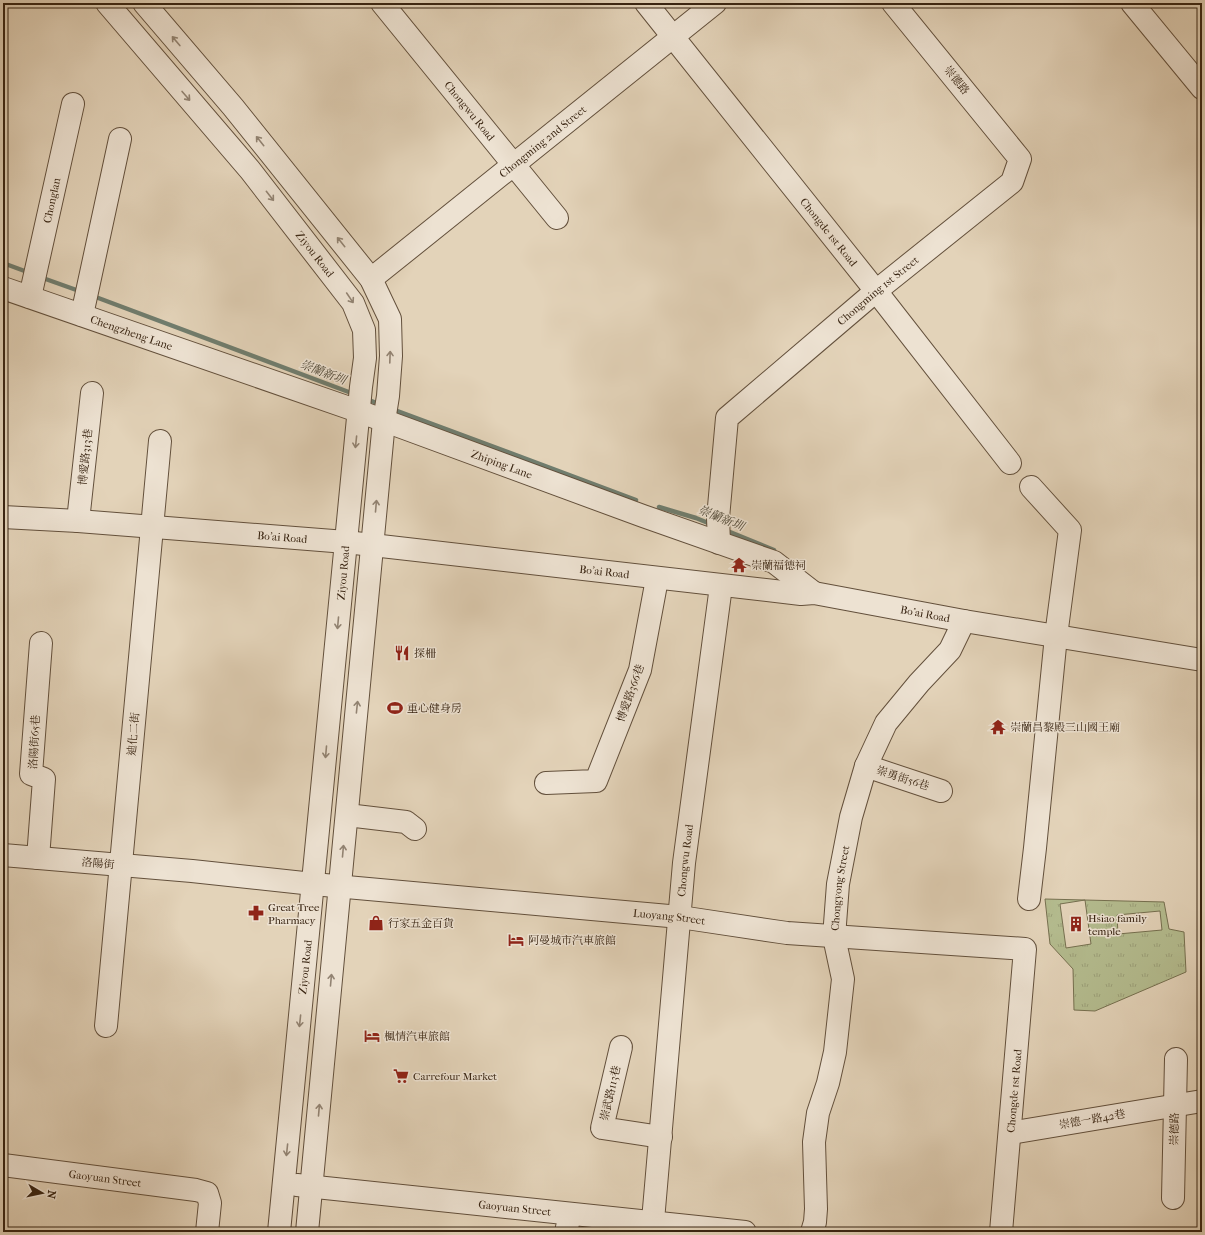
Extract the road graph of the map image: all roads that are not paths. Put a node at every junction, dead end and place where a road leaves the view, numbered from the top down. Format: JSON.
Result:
{"nodes":[{"id":1,"x":136,"y":3,"type":"edge"},
{"id":2,"x":144,"y":3,"type":"edge"},
{"id":3,"x":382,"y":3,"type":"edge"},
{"id":4,"x":646,"y":3,"type":"edge"},
{"id":5,"x":715,"y":3,"type":"edge"},
{"id":6,"x":893,"y":3,"type":"edge"},
{"id":7,"x":1132,"y":3,"type":"edge"},
{"id":8,"x":112,"y":10,"type":"edge"},
{"id":9,"x":673,"y":36,"type":"junction"},
{"id":10,"x":1202,"y":88,"type":"edge"},
{"id":11,"x":73,"y":104,"type":"dead end"},
{"id":12,"x":120,"y":139,"type":"dead end"},
{"id":13,"x":1020,"y":159,"type":"joint"},
{"id":14,"x":513,"y":164,"type":"junction"},
{"id":15,"x":557,"y":218,"type":"dead end"},
{"id":16,"x":370,"y":279,"type":"junction"},
{"id":17,"x":34,"y":282,"type":"junction"},
{"id":18,"x":3,"y":288,"type":"edge"},
{"id":19,"x":876,"y":291,"type":"junction"},
{"id":20,"x":85,"y":301,"type":"junction"},
{"id":21,"x":182,"y":349,"type":"joint"},
{"id":22,"x":92,"y":393,"type":"dead end"},
{"id":23,"x":360,"y":400,"type":"junction"},
{"id":24,"x":386,"y":410,"type":"junction"},
{"id":25,"x":160,"y":441,"type":"dead end"},
{"id":26,"x":1010,"y":464,"type":"dead end"},
{"id":27,"x":1031,"y":487,"type":"dead end"},
{"id":28,"x":3,"y":517,"type":"edge"},
{"id":29,"x":78,"y":521,"type":"junction"},
{"id":30,"x":152,"y":527,"type":"junction"},
{"id":31,"x":718,"y":532,"type":"junction"},
{"id":32,"x":346,"y":542,"type":"junction"},
{"id":33,"x":373,"y":545,"type":"junction"},
{"id":34,"x":657,"y":579,"type":"junction"},
{"id":35,"x":721,"y":586,"type":"junction"},
{"id":36,"x":814,"y":593,"type":"junction"},
{"id":37,"x":964,"y":621,"type":"junction"},
{"id":38,"x":1056,"y":636,"type":"junction"},
{"id":39,"x":42,"y":643,"type":"dead end"},
{"id":40,"x":1202,"y":660,"type":"edge"},
{"id":41,"x":866,"y":766,"type":"junction"},
{"id":42,"x":546,"y":783,"type":"dead end"},
{"id":43,"x":941,"y":791,"type":"dead end"},
{"id":44,"x":347,"y":815,"type":"junction"},
{"id":45,"x":415,"y":829,"type":"dead end"},
{"id":46,"x":3,"y":855,"type":"edge"},
{"id":47,"x":38,"y":858,"type":"junction"},
{"id":48,"x":121,"y":865,"type":"junction"},
{"id":49,"x":313,"y":884,"type":"junction"},
{"id":50,"x":340,"y":886,"type":"junction"},
{"id":51,"x":1029,"y":899,"type":"dead end"},
{"id":52,"x":680,"y":918,"type":"junction"},
{"id":53,"x":834,"y":937,"type":"junction"},
{"id":54,"x":1025,"y":949,"type":"joint"},
{"id":55,"x":106,"y":1026,"type":"dead end"},
{"id":56,"x":620,"y":1047,"type":"dead end"},
{"id":57,"x":1176,"y":1060,"type":"dead end"},
{"id":58,"x":1202,"y":1101,"type":"edge"},
{"id":59,"x":1174,"y":1105,"type":"junction"},
{"id":60,"x":1010,"y":1133,"type":"junction"},
{"id":61,"x":661,"y":1137,"type":"junction"},
{"id":62,"x":3,"y":1165,"type":"edge"},
{"id":63,"x":284,"y":1183,"type":"junction"},
{"id":64,"x":311,"y":1186,"type":"junction"},
{"id":65,"x":1173,"y":1198,"type":"dead end"},
{"id":66,"x":568,"y":1223,"type":"edge"},
{"id":67,"x":653,"y":1227,"type":"edge"},
{"id":68,"x":206,"y":1232,"type":"edge"},
{"id":69,"x":279,"y":1232,"type":"edge"},
{"id":70,"x":307,"y":1232,"type":"edge"},
{"id":71,"x":745,"y":1232,"type":"edge"},
{"id":72,"x":812,"y":1232,"type":"edge"},
{"id":73,"x":1002,"y":1232,"type":"edge"}],
"edges":[{"from":1,"to":8,"type":"street"},
{"from":16,"to":2,"type":"street","one_way":true},
{"from":3,"to":14,"type":"street","name":"Chongwu Road"},
{"from":4,"to":9,"type":"street","name":"Chongde 1st Road"},
{"from":5,"to":9,"type":"street","name":"Chongming 2nd Street"},
{"from":6,"to":13,"type":"street","name":"崇德路"},
{"from":7,"to":10,"type":"street"},
{"from":8,"to":23,"type":"street","name":"Ziyou Road","one_way":true},
{"from":9,"to":14,"type":"street","name":"Chongming 2nd Street"},
{"from":9,"to":19,"type":"street","name":"Chongde 1st Road"},
{"from":11,"to":17,"type":"street","name":"Chonglan"},
{"from":12,"to":20,"type":"street"},
{"from":13,"to":19,"type":"street","name":"Chongming 1st Street"},
{"from":14,"to":15,"type":"street","name":"Chongwu Road"},
{"from":14,"to":16,"type":"street","name":"Chongming 2nd Street"},
{"from":24,"to":16,"type":"street","one_way":true},
{"from":17,"to":18,"type":"street","name":"Chengzheng Lane"},
{"from":17,"to":20,"type":"street","name":"Chengzheng Lane"},
{"from":19,"to":26,"type":"street","name":"Chongde 1st Road"},
{"from":19,"to":31,"type":"street","name":"Chongming 1st Street"},
{"from":20,"to":21,"type":"street","name":"Chengzheng Lane"},
{"from":21,"to":23,"type":"street","name":"Zhiping Lane"},
{"from":22,"to":29,"type":"street","name":"博愛路313巷"},
{"from":23,"to":24,"type":"street","name":"Zhiping Lane"},
{"from":23,"to":32,"type":"street","name":"Ziyou Road","one_way":true},
{"from":24,"to":31,"type":"street","name":"Zhiping Lane"},
{"from":33,"to":24,"type":"street","one_way":true},
{"from":25,"to":30,"type":"street","name":"迪化二街"},
{"from":27,"to":38,"type":"street"},
{"from":28,"to":29,"type":"street","name":"Bo'ai Road"},
{"from":29,"to":30,"type":"street","name":"Bo'ai Road"},
{"from":30,"to":32,"type":"street","name":"Bo'ai Road"},
{"from":30,"to":48,"type":"street","name":"迪化二街"},
{"from":31,"to":36,"type":"street","name":"Zhiping Lane"},
{"from":32,"to":33,"type":"street","name":"Bo'ai Road"},
{"from":32,"to":49,"type":"street","name":"Ziyou Road","one_way":true},
{"from":33,"to":34,"type":"street","name":"Bo'ai Road"},
{"from":44,"to":33,"type":"street","one_way":true},
{"from":34,"to":35,"type":"street","name":"Bo'ai Road"},
{"from":34,"to":42,"type":"street","name":"博愛路366巷"},
{"from":35,"to":36,"type":"street","name":"Bo'ai Road"},
{"from":35,"to":52,"type":"street","name":"Chongwu Road"},
{"from":36,"to":37,"type":"street","name":"Bo'ai Road"},
{"from":37,"to":38,"type":"street","name":"Bo'ai Road"},
{"from":37,"to":41,"type":"street","name":"Chongyong Street"},
{"from":38,"to":40,"type":"street","name":"Bo'ai Road"},
{"from":38,"to":51,"type":"street"},
{"from":39,"to":47,"type":"street","name":"洛陽街65巷"},
{"from":41,"to":43,"type":"street","name":"崇勇街56巷"},
{"from":41,"to":53,"type":"street","name":"Chongyong Street"},
{"from":44,"to":45,"type":"street"},
{"from":50,"to":44,"type":"street","one_way":true},
{"from":46,"to":47,"type":"street","name":"洛陽街"},
{"from":47,"to":48,"type":"street","name":"洛陽街"},
{"from":48,"to":49,"type":"street","name":"洛陽街"},
{"from":48,"to":55,"type":"street","name":"迪化二街"},
{"from":49,"to":50,"type":"street","name":"Luoyang Street"},
{"from":49,"to":63,"type":"street","name":"Ziyou Road","one_way":true},
{"from":50,"to":52,"type":"street","name":"Luoyang Street"},
{"from":64,"to":50,"type":"street","one_way":true},
{"from":52,"to":53,"type":"street","name":"Luoyang Street"},
{"from":52,"to":61,"type":"street","name":"Chongwu Road"},
{"from":53,"to":54,"type":"street","name":"Luoyang Street"},
{"from":53,"to":72,"type":"street","name":"Chongyong Street"},
{"from":54,"to":60,"type":"street","name":"Chongde 1st Road"},
{"from":56,"to":61,"type":"street","name":"崇武路113巷"},
{"from":57,"to":59,"type":"street","name":"崇德路"},
{"from":58,"to":59,"type":"street","name":"崇德一路42巷"},
{"from":59,"to":60,"type":"street","name":"崇德一路42巷"},
{"from":59,"to":65,"type":"street","name":"崇德路"},
{"from":60,"to":73,"type":"street","name":"Chongde 1st Road"},
{"from":61,"to":67,"type":"street","name":"Chongwu Road"},
{"from":62,"to":68,"type":"street","name":"Gaoyuan Street"},
{"from":63,"to":64,"type":"street","name":"Gaoyuan Street"},
{"from":63,"to":69,"type":"street","name":"Ziyou Road"},
{"from":64,"to":66,"type":"street","name":"Gaoyuan Street"},
{"from":64,"to":70,"type":"street"},
{"from":66,"to":67,"type":"street","name":"Gaoyuan Street"},
{"from":67,"to":71,"type":"street","name":"Gaoyuan Street"}]}
